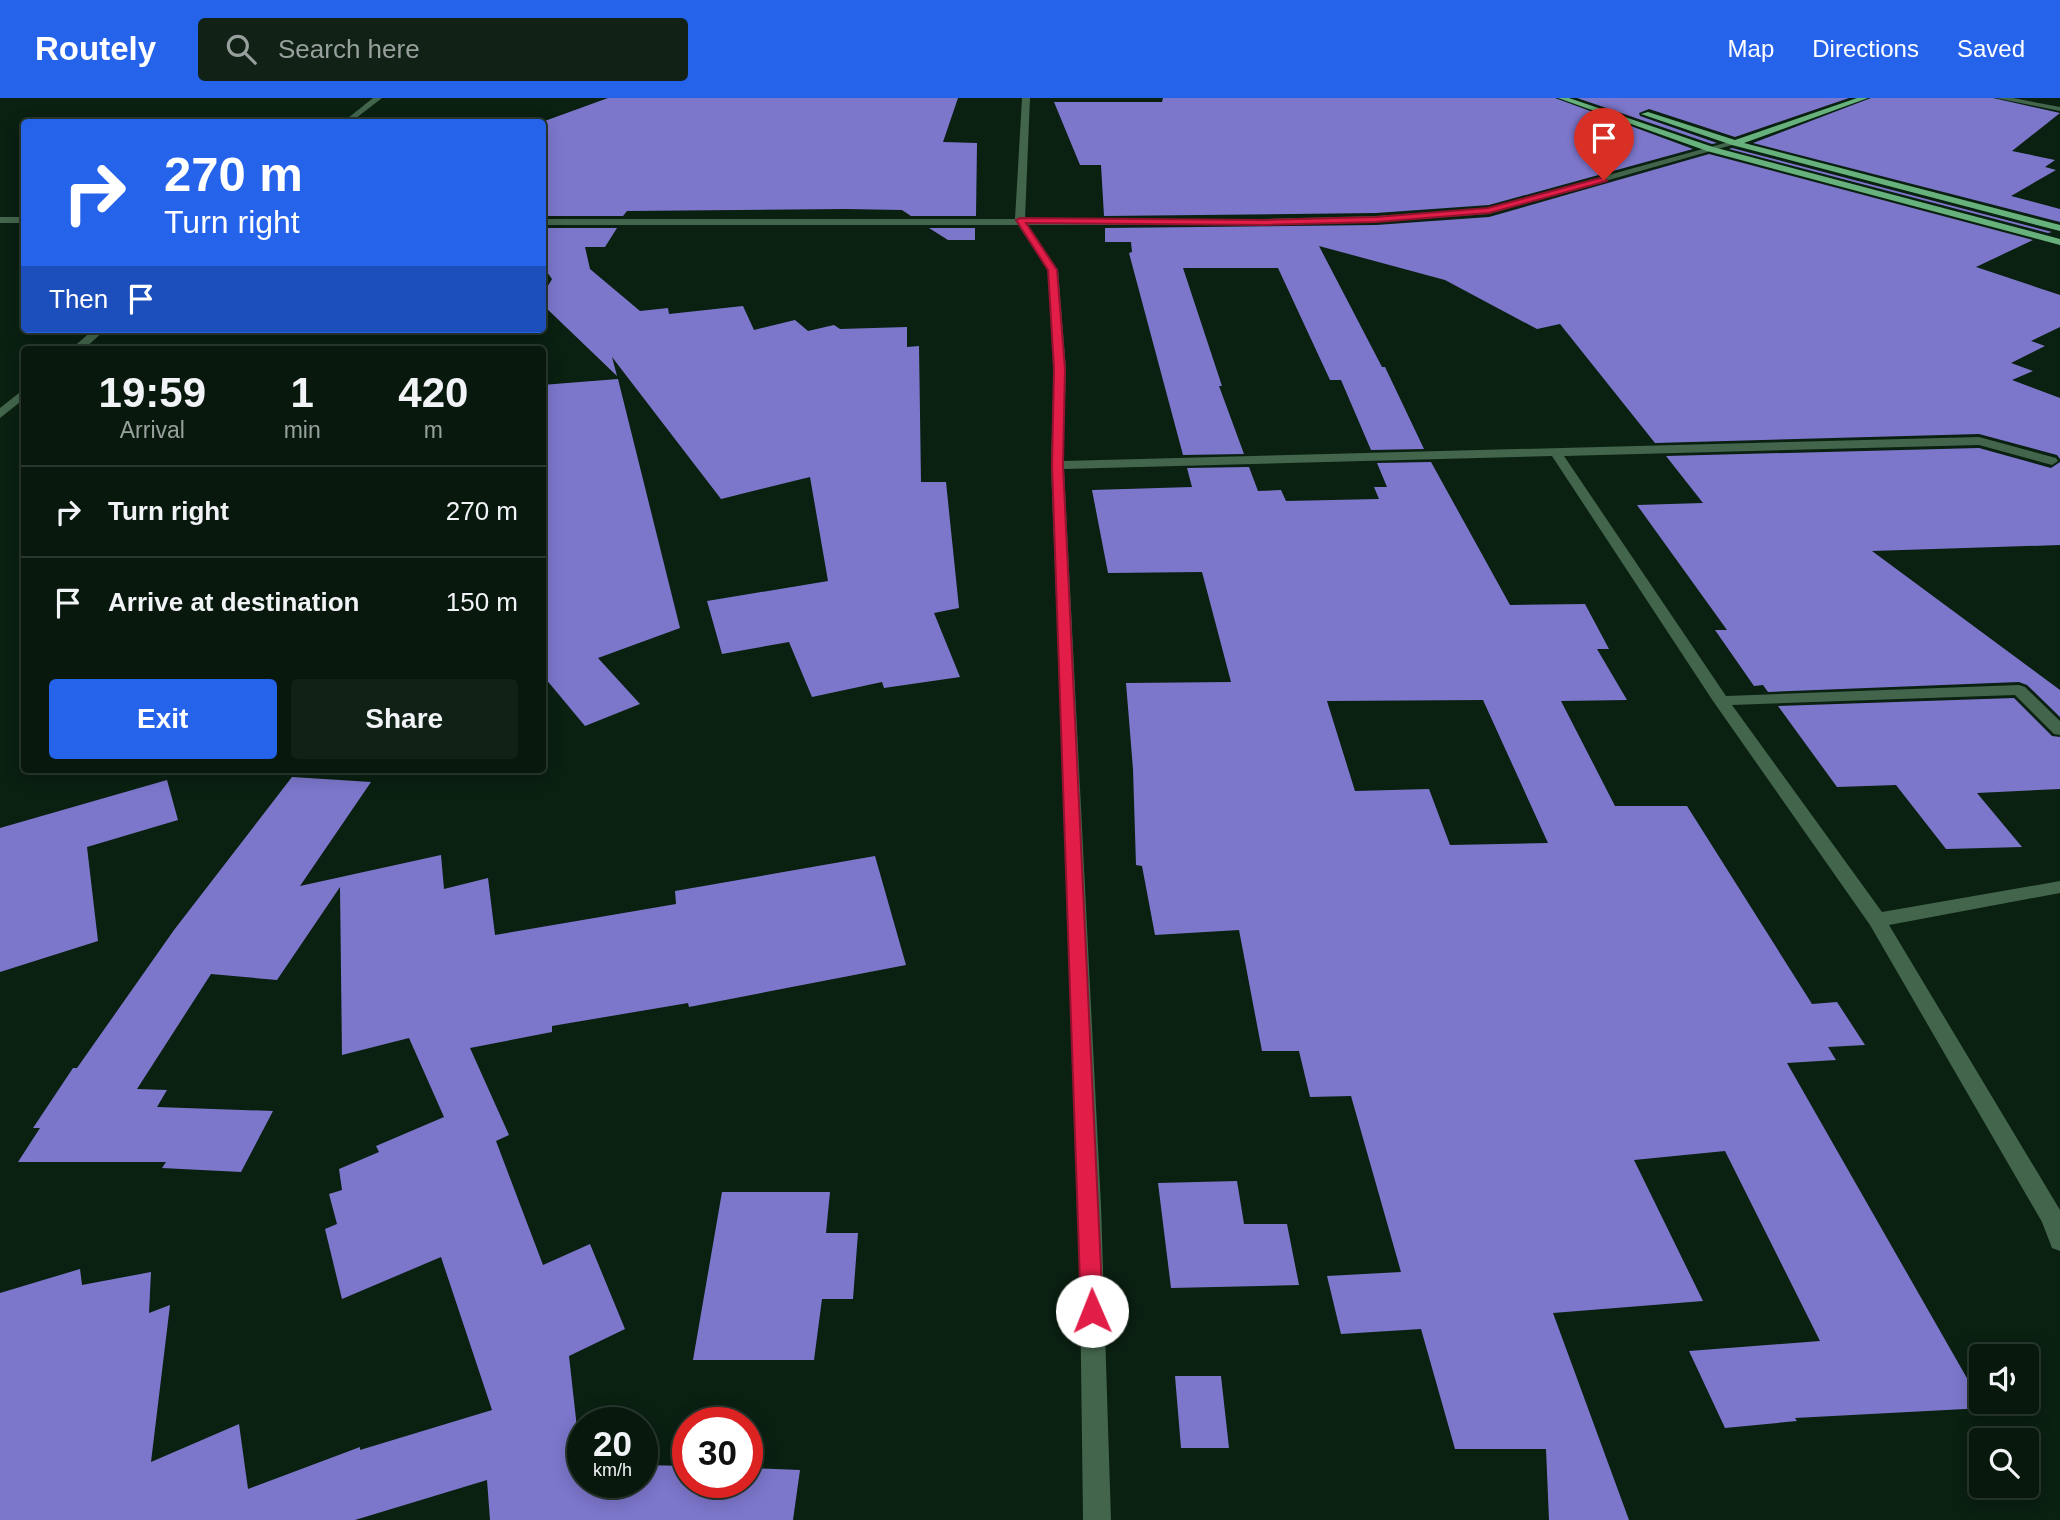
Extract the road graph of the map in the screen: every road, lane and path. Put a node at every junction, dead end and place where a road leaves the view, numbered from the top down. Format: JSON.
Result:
{"nodes":[{"id":1,"x":377,"y":98,"type":"edge"},
{"id":2,"x":1026,"y":98,"type":"edge"},
{"id":3,"x":1562,"y":98,"type":"edge"},
{"id":4,"x":1864,"y":98,"type":"edge"},
{"id":5,"x":2000,"y":98,"type":"edge"},
{"id":6,"x":2060,"y":109,"type":"edge"},
{"id":7,"x":1633,"y":110,"type":"dead end"},
{"id":8,"x":351,"y":119,"type":"edge"},
{"id":9,"x":1735,"y":143,"type":"junction"},
{"id":10,"x":1710,"y":149,"type":"junction"},
{"id":11,"x":0,"y":220,"type":"edge"},
{"id":12,"x":21,"y":220,"type":"edge"},
{"id":13,"x":1020,"y":220,"type":"junction"},
{"id":14,"x":546,"y":222,"type":"edge"},
{"id":15,"x":2060,"y":228,"type":"edge"},
{"id":16,"x":2060,"y":242,"type":"edge"},
{"id":17,"x":96,"y":333,"type":"edge"},
{"id":18,"x":81,"y":346,"type":"edge"},
{"id":19,"x":21,"y":396,"type":"edge"},
{"id":20,"x":0,"y":414,"type":"edge"},
{"id":21,"x":1555,"y":451,"type":"junction"},
{"id":22,"x":2052,"y":461,"type":"dead end"},
{"id":23,"x":1058,"y":465,"type":"junction"},
{"id":24,"x":1721,"y":701,"type":"junction"},
{"id":25,"x":2060,"y":730,"type":"edge"},
{"id":26,"x":2060,"y":887,"type":"edge"},
{"id":27,"x":1877,"y":920,"type":"junction"},
{"id":28,"x":2060,"y":1241,"type":"edge"},
{"id":29,"x":1097,"y":1520,"type":"edge"}],
"edges":[{"from":1,"to":8,"type":"street"},
{"from":2,"to":13,"type":"street"},
{"from":3,"to":10,"type":"main road"},
{"from":4,"to":9,"type":"main road"},
{"from":5,"to":6,"type":"street"},
{"from":7,"to":9,"type":"main road"},
{"from":9,"to":10,"type":"street"},
{"from":9,"to":15,"type":"main road"},
{"from":10,"to":13,"type":"street"},
{"from":10,"to":16,"type":"main road"},
{"from":11,"to":12,"type":"street"},
{"from":13,"to":14,"type":"street"},
{"from":13,"to":23,"type":"street"},
{"from":17,"to":18,"type":"street"},
{"from":19,"to":20,"type":"street"},
{"from":21,"to":22,"type":"street"},
{"from":21,"to":23,"type":"street"},
{"from":21,"to":24,"type":"street"},
{"from":23,"to":29,"type":"street"},
{"from":24,"to":25,"type":"street"},
{"from":24,"to":27,"type":"street"},
{"from":26,"to":27,"type":"street"},
{"from":27,"to":28,"type":"street"}]}
